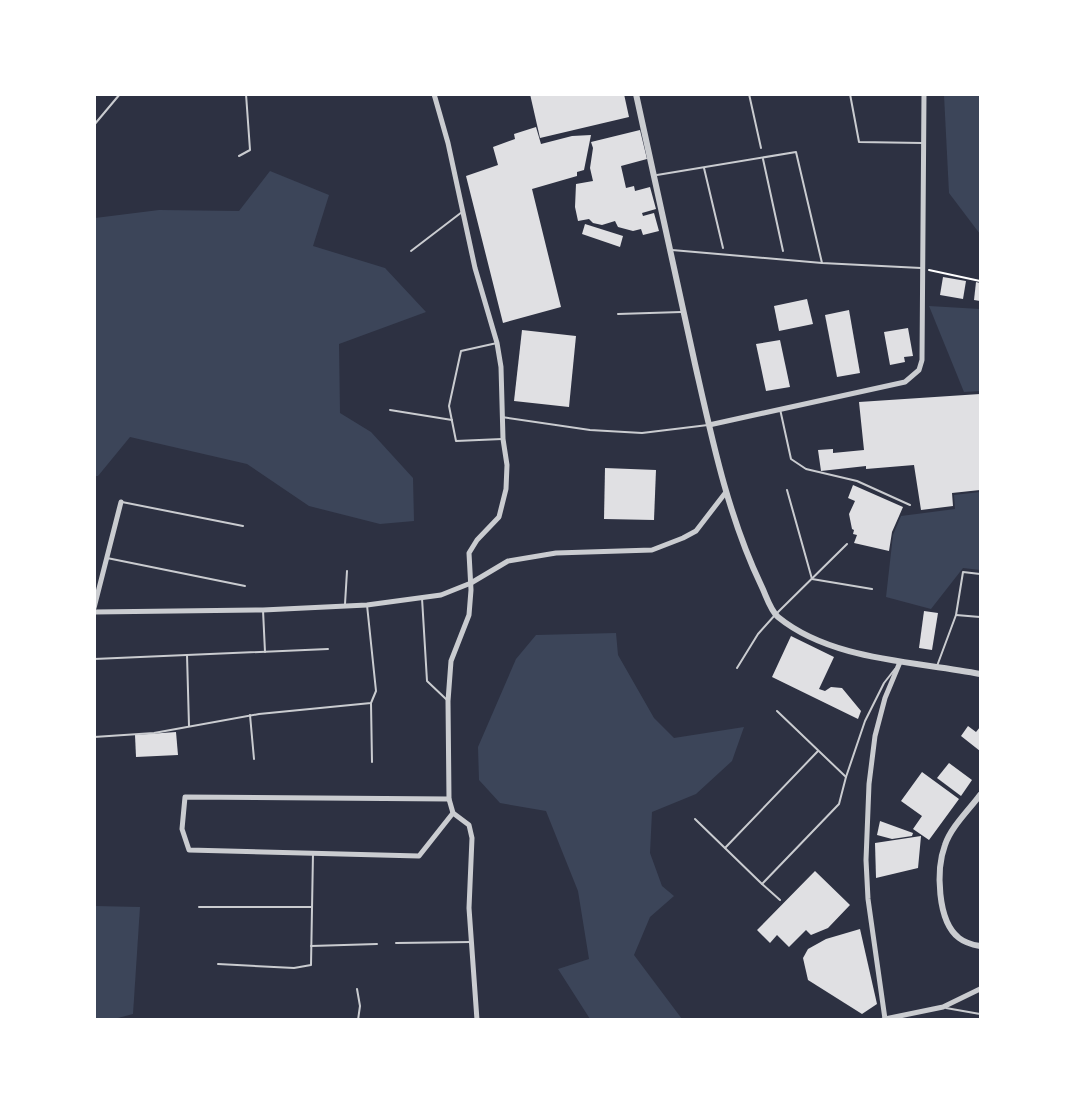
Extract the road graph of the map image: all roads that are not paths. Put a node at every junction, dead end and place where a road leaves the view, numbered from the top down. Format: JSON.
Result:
{"nodes":[{"id":1,"x":120,"y":94,"type":"edge"},
{"id":2,"x":246,"y":94,"type":"edge"},
{"id":3,"x":434,"y":94,"type":"edge"},
{"id":4,"x":636,"y":94,"type":"edge"},
{"id":5,"x":749,"y":94,"type":"edge"},
{"id":6,"x":850,"y":94,"type":"edge"},
{"id":7,"x":924,"y":94,"type":"edge"},
{"id":8,"x":94,"y":125,"type":"edge"},
{"id":9,"x":924,"y":143,"type":"junction"},
{"id":10,"x":761,"y":148,"type":"dead end"},
{"id":11,"x":239,"y":156,"type":"dead end"},
{"id":12,"x":763,"y":159,"type":"junction"},
{"id":13,"x":704,"y":168,"type":"junction"},
{"id":14,"x":654,"y":176,"type":"junction"},
{"id":15,"x":462,"y":212,"type":"junction"},
{"id":16,"x":723,"y":248,"type":"dead end"},
{"id":17,"x":669,"y":250,"type":"junction"},
{"id":18,"x":411,"y":251,"type":"dead end"},
{"id":19,"x":783,"y":251,"type":"dead end"},
{"id":20,"x":822,"y":263,"type":"junction"},
{"id":21,"x":923,"y":268,"type":"junction"},
{"id":22,"x":683,"y":312,"type":"junction"},
{"id":23,"x":618,"y":314,"type":"dead end"},
{"id":24,"x":496,"y":343,"type":"junction"},
{"id":25,"x":780,"y":409,"type":"junction"},
{"id":26,"x":390,"y":410,"type":"dead end"},
{"id":27,"x":502,"y":417,"type":"junction"},
{"id":28,"x":452,"y":420,"type":"junction"},
{"id":29,"x":709,"y":424,"type":"junction"},
{"id":30,"x":503,"y":439,"type":"junction"},
{"id":31,"x":787,"y":490,"type":"dead end"},
{"id":32,"x":726,"y":492,"type":"junction"},
{"id":33,"x":121,"y":501,"type":"joint"},
{"id":34,"x":910,"y":505,"type":"dead end"},
{"id":35,"x":243,"y":526,"type":"dead end"},
{"id":36,"x":847,"y":544,"type":"dead end"},
{"id":37,"x":107,"y":558,"type":"junction"},
{"id":38,"x":347,"y":571,"type":"dead end"},
{"id":39,"x":981,"y":574,"type":"edge"},
{"id":40,"x":812,"y":579,"type":"junction"},
{"id":41,"x":471,"y":583,"type":"junction"},
{"id":42,"x":245,"y":586,"type":"dead end"},
{"id":43,"x":872,"y":589,"type":"dead end"},
{"id":44,"x":422,"y":598,"type":"junction"},
{"id":45,"x":367,"y":605,"type":"junction"},
{"id":46,"x":345,"y":606,"type":"junction"},
{"id":47,"x":94,"y":610,"type":"edge"},
{"id":48,"x":262,"y":610,"type":"junction"},
{"id":49,"x":775,"y":615,"type":"junction"},
{"id":50,"x":956,"y":615,"type":"junction"},
{"id":51,"x":981,"y":617,"type":"edge"},
{"id":52,"x":328,"y":649,"type":"dead end"},
{"id":53,"x":265,"y":652,"type":"junction"},
{"id":54,"x":187,"y":655,"type":"junction"},
{"id":55,"x":94,"y":659,"type":"edge"},
{"id":56,"x":900,"y":662,"type":"junction"},
{"id":57,"x":937,"y":666,"type":"junction"},
{"id":58,"x":737,"y":668,"type":"dead end"},
{"id":59,"x":981,"y":674,"type":"edge"},
{"id":60,"x":448,"y":701,"type":"junction"},
{"id":61,"x":371,"y":703,"type":"junction"},
{"id":62,"x":777,"y":711,"type":"dead end"},
{"id":63,"x":250,"y":715,"type":"junction"},
{"id":64,"x":189,"y":726,"type":"junction"},
{"id":65,"x":94,"y":736,"type":"edge"},
{"id":66,"x":818,"y":751,"type":"junction"},
{"id":67,"x":254,"y":759,"type":"dead end"},
{"id":68,"x":372,"y":762,"type":"dead end"},
{"id":69,"x":846,"y":777,"type":"junction"},
{"id":70,"x":981,"y":795,"type":"edge"},
{"id":71,"x":449,"y":799,"type":"junction"},
{"id":72,"x":453,"y":813,"type":"junction"},
{"id":73,"x":695,"y":819,"type":"dead end"},
{"id":74,"x":725,"y":848,"type":"junction"},
{"id":75,"x":313,"y":853,"type":"junction"},
{"id":76,"x":762,"y":884,"type":"junction"},
{"id":77,"x":780,"y":900,"type":"dead end"},
{"id":78,"x":312,"y":907,"type":"junction"},
{"id":79,"x":199,"y":908,"type":"dead end"},
{"id":80,"x":471,"y":942,"type":"junction"},
{"id":81,"x":396,"y":943,"type":"dead end"},
{"id":82,"x":377,"y":944,"type":"dead end"},
{"id":83,"x":311,"y":946,"type":"junction"},
{"id":84,"x":981,"y":946,"type":"edge"},
{"id":85,"x":218,"y":964,"type":"dead end"},
{"id":86,"x":357,"y":989,"type":"dead end"},
{"id":87,"x":981,"y":989,"type":"edge"},
{"id":88,"x":943,"y":1007,"type":"junction"},
{"id":89,"x":981,"y":1014,"type":"edge"},
{"id":90,"x":884,"y":1019,"type":"edge"},
{"id":91,"x":358,"y":1020,"type":"edge"},
{"id":92,"x":477,"y":1020,"type":"edge"}],
"edges":[{"from":1,"to":8,"type":"lane"},
{"from":2,"to":11,"type":"lane"},
{"from":3,"to":15,"type":"street"},
{"from":4,"to":14,"type":"street"},
{"from":5,"to":10,"type":"lane"},
{"from":6,"to":9,"type":"lane"},
{"from":7,"to":9,"type":"street"},
{"from":9,"to":21,"type":"street"},
{"from":12,"to":13,"type":"lane"},
{"from":12,"to":19,"type":"lane"},
{"from":12,"to":20,"type":"lane"},
{"from":13,"to":14,"type":"lane"},
{"from":13,"to":16,"type":"lane"},
{"from":14,"to":17,"type":"street"},
{"from":15,"to":18,"type":"lane"},
{"from":15,"to":24,"type":"street"},
{"from":17,"to":20,"type":"lane"},
{"from":17,"to":22,"type":"street"},
{"from":20,"to":21,"type":"lane"},
{"from":21,"to":25,"type":"street"},
{"from":22,"to":23,"type":"lane"},
{"from":22,"to":29,"type":"street"},
{"from":24,"to":27,"type":"street"},
{"from":24,"to":28,"type":"lane"},
{"from":25,"to":29,"type":"street"},
{"from":25,"to":34,"type":"lane"},
{"from":26,"to":28,"type":"lane"},
{"from":27,"to":29,"type":"lane"},
{"from":27,"to":30,"type":"street"},
{"from":28,"to":30,"type":"lane"},
{"from":29,"to":32,"type":"street"},
{"from":30,"to":41,"type":"street"},
{"from":31,"to":40,"type":"lane"},
{"from":32,"to":41,"type":"street"},
{"from":32,"to":49,"type":"street"},
{"from":33,"to":35,"type":"lane"},
{"from":33,"to":37,"type":"street"},
{"from":36,"to":40,"type":"lane"},
{"from":37,"to":42,"type":"lane"},
{"from":37,"to":47,"type":"street"},
{"from":38,"to":46,"type":"lane"},
{"from":39,"to":50,"type":"lane"},
{"from":40,"to":43,"type":"lane"},
{"from":40,"to":49,"type":"lane"},
{"from":41,"to":44,"type":"street"},
{"from":41,"to":60,"type":"street"},
{"from":44,"to":45,"type":"street"},
{"from":44,"to":60,"type":"lane"},
{"from":45,"to":46,"type":"street"},
{"from":45,"to":61,"type":"lane"},
{"from":46,"to":48,"type":"street"},
{"from":47,"to":48,"type":"street"},
{"from":48,"to":53,"type":"lane"},
{"from":49,"to":56,"type":"street"},
{"from":49,"to":58,"type":"lane"},
{"from":50,"to":51,"type":"lane"},
{"from":50,"to":57,"type":"lane"},
{"from":52,"to":53,"type":"lane"},
{"from":53,"to":54,"type":"lane"},
{"from":54,"to":55,"type":"lane"},
{"from":54,"to":64,"type":"lane"},
{"from":56,"to":57,"type":"street"},
{"from":56,"to":69,"type":"lane"},
{"from":56,"to":90,"type":"street"},
{"from":57,"to":59,"type":"street"},
{"from":60,"to":71,"type":"street"},
{"from":61,"to":63,"type":"lane"},
{"from":61,"to":68,"type":"lane"},
{"from":62,"to":66,"type":"lane"},
{"from":63,"to":64,"type":"lane"},
{"from":63,"to":67,"type":"lane"},
{"from":64,"to":65,"type":"lane"},
{"from":66,"to":69,"type":"lane"},
{"from":66,"to":74,"type":"lane"},
{"from":69,"to":76,"type":"lane"},
{"from":70,"to":84,"type":"street"},
{"from":71,"to":72,"type":"street"},
{"from":71,"to":75,"type":"street"},
{"from":72,"to":75,"type":"street"},
{"from":72,"to":80,"type":"street"},
{"from":73,"to":74,"type":"lane"},
{"from":74,"to":76,"type":"lane"},
{"from":75,"to":78,"type":"lane"},
{"from":76,"to":77,"type":"lane"},
{"from":78,"to":79,"type":"lane"},
{"from":78,"to":83,"type":"lane"},
{"from":80,"to":81,"type":"lane"},
{"from":80,"to":92,"type":"street"},
{"from":82,"to":83,"type":"lane"},
{"from":83,"to":85,"type":"lane"},
{"from":86,"to":91,"type":"lane"},
{"from":87,"to":88,"type":"street"},
{"from":88,"to":89,"type":"lane"},
{"from":88,"to":90,"type":"street"}]}
